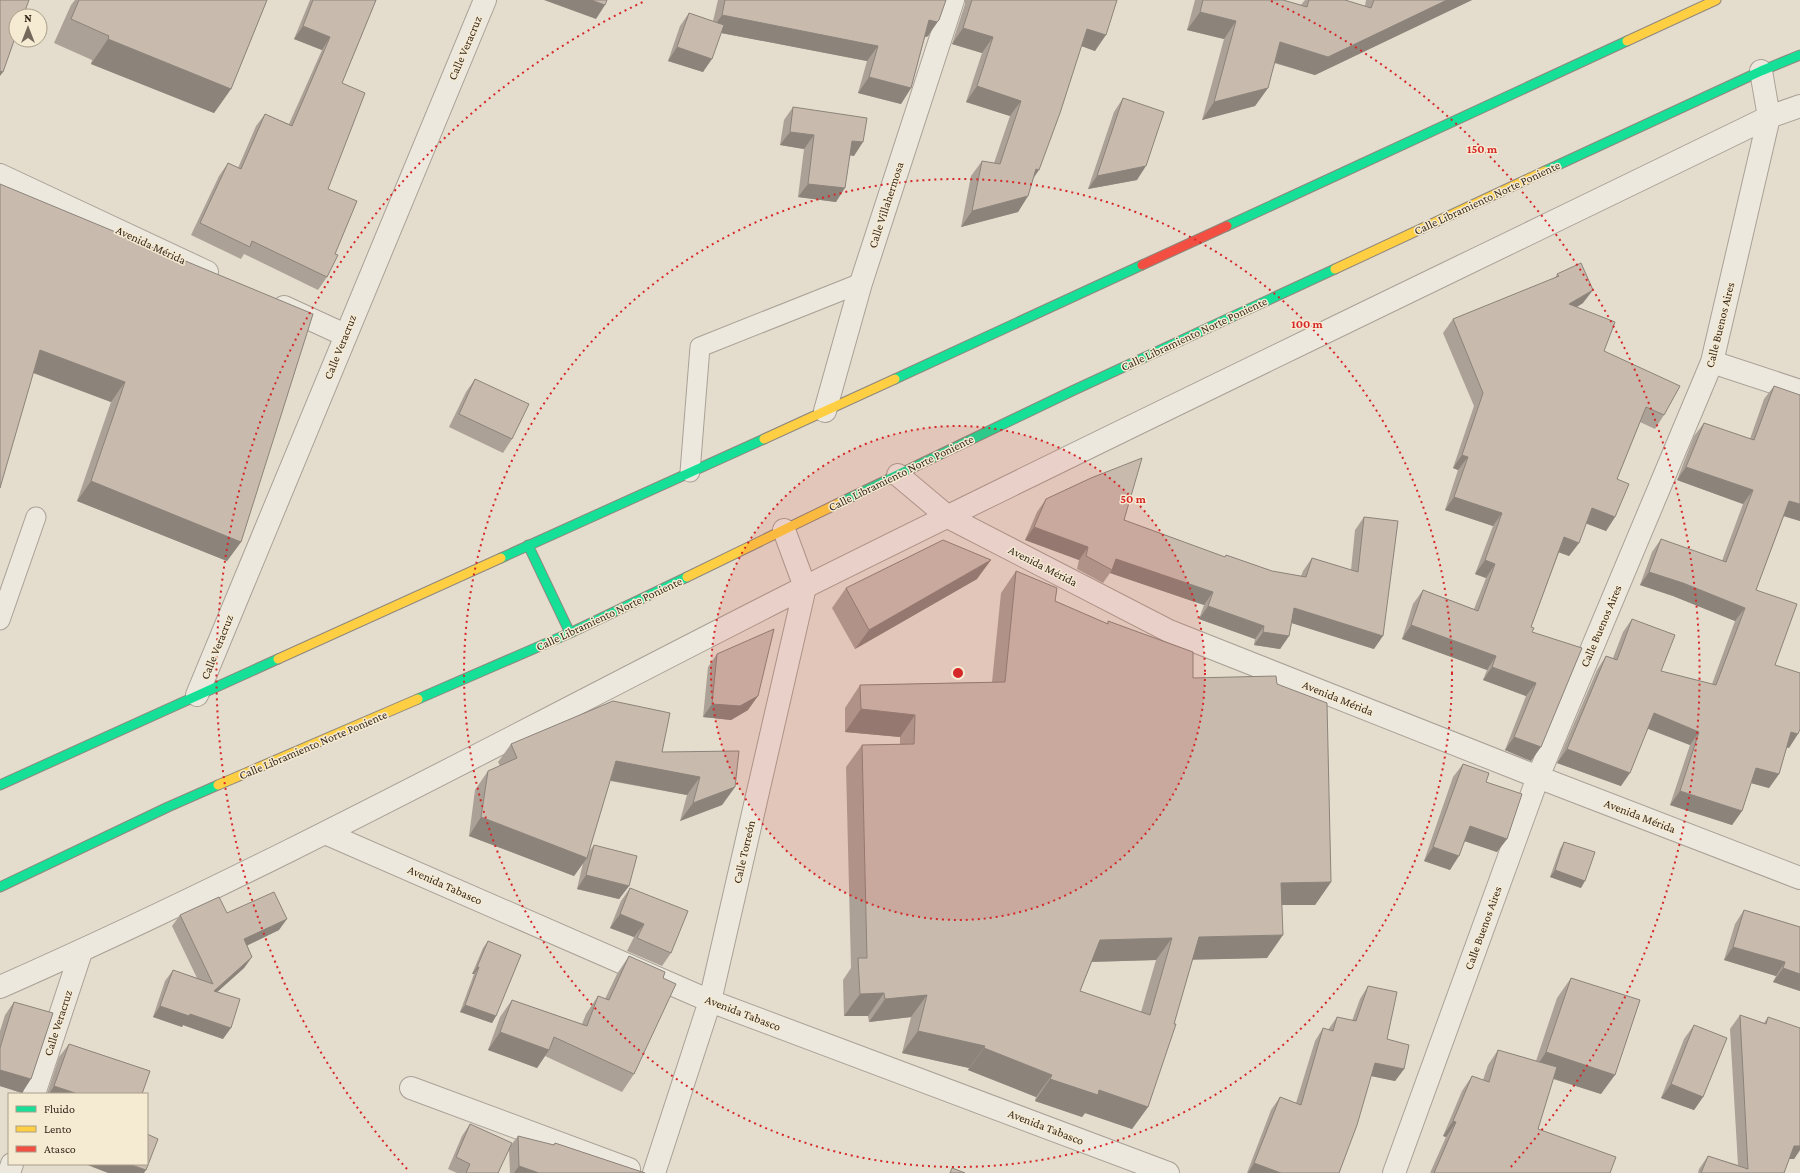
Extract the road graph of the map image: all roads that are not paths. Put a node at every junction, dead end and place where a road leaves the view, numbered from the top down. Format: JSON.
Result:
{"nodes":[{"id":1,"x":485,"y":0,"type":"edge"},
{"id":2,"x":953,"y":0,"type":"edge"},
{"id":3,"x":1716,"y":0,"type":"edge"},
{"id":4,"x":1800,"y":55,"type":"edge"},
{"id":5,"x":1761,"y":71,"type":"junction"},
{"id":6,"x":1800,"y":106,"type":"edge"},
{"id":7,"x":1769,"y":117,"type":"junction"},
{"id":8,"x":0,"y":175,"type":"edge"},
{"id":9,"x":228,"y":282,"type":"edge"},
{"id":10,"x":861,"y":283,"type":"junction"},
{"id":11,"x":264,"y":298,"type":"edge"},
{"id":12,"x":345,"y":335,"type":"junction"},
{"id":13,"x":1712,"y":362,"type":"junction"},
{"id":14,"x":1800,"y":391,"type":"edge"},
{"id":15,"x":825,"y":411,"type":"junction"},
{"id":16,"x":690,"y":472,"type":"junction"},
{"id":17,"x":898,"y":475,"type":"junction"},
{"id":18,"x":36,"y":517,"type":"dead end"},
{"id":19,"x":948,"y":517,"type":"junction"},
{"id":20,"x":784,"y":530,"type":"junction"},
{"id":21,"x":528,"y":545,"type":"junction"},
{"id":22,"x":805,"y":588,"type":"junction"},
{"id":23,"x":0,"y":620,"type":"edge"},
{"id":24,"x":570,"y":633,"type":"junction"},
{"id":25,"x":197,"y":695,"type":"junction"},
{"id":26,"x":1538,"y":777,"type":"junction"},
{"id":27,"x":3,"y":779,"type":"edge"},
{"id":28,"x":325,"y":833,"type":"junction"},
{"id":29,"x":1800,"y":878,"type":"edge"},
{"id":30,"x":0,"y":887,"type":"edge"},
{"id":31,"x":81,"y":952,"type":"junction"},
{"id":32,"x":0,"y":987,"type":"edge"},
{"id":33,"x":710,"y":1001,"type":"junction"},
{"id":34,"x":411,"y":1088,"type":"dead end"},
{"id":35,"x":34,"y":1093,"type":"edge"},
{"id":36,"x":640,"y":1173,"type":"edge"},
{"id":37,"x":654,"y":1173,"type":"edge"},
{"id":38,"x":1168,"y":1173,"type":"edge"},
{"id":39,"x":1394,"y":1173,"type":"edge"}],
"edges":[{"from":1,"to":12,"type":"street","name":"Calle Veracruz"},
{"from":2,"to":10,"type":"street","name":"Calle Villahermosa"},
{"from":3,"to":15,"type":"highway"},
{"from":4,"to":5,"type":"highway","name":"Calle Libramiento Norte Poniente"},
{"from":5,"to":7,"type":"street","name":"Calle Buenos Aires"},
{"from":5,"to":17,"type":"highway","name":"Calle Libramiento Norte Poniente"},
{"from":6,"to":7,"type":"street"},
{"from":7,"to":13,"type":"street","name":"Calle Buenos Aires"},
{"from":7,"to":19,"type":"street"},
{"from":8,"to":9,"type":"street","name":"Avenida Mérida"},
{"from":10,"to":15,"type":"street","name":"Calle Villahermosa"},
{"from":10,"to":16,"type":"lane"},
{"from":11,"to":12,"type":"street"},
{"from":12,"to":25,"type":"street","name":"Calle Veracruz"},
{"from":13,"to":14,"type":"street"},
{"from":13,"to":26,"type":"street","name":"Calle Buenos Aires"},
{"from":15,"to":16,"type":"highway"},
{"from":16,"to":21,"type":"highway"},
{"from":17,"to":19,"type":"street","name":"Avenida Mérida"},
{"from":17,"to":20,"type":"highway","name":"Calle Libramiento Norte Poniente"},
{"from":18,"to":23,"type":"lane"},
{"from":19,"to":22,"type":"street"},
{"from":19,"to":26,"type":"street","name":"Avenida Mérida"},
{"from":20,"to":22,"type":"street"},
{"from":20,"to":24,"type":"highway","name":"Calle Libramiento Norte Poniente"},
{"from":21,"to":24,"type":"highway"},
{"from":21,"to":25,"type":"highway"},
{"from":22,"to":28,"type":"street"},
{"from":22,"to":33,"type":"street","name":"Calle Torreón"},
{"from":24,"to":30,"type":"highway","name":"Calle Libramiento Norte Poniente"},
{"from":25,"to":27,"type":"highway"},
{"from":26,"to":29,"type":"street","name":"Avenida Mérida"},
{"from":26,"to":39,"type":"street","name":"Calle Buenos Aires"},
{"from":28,"to":31,"type":"street"},
{"from":28,"to":33,"type":"street","name":"Avenida Tabasco"},
{"from":31,"to":32,"type":"street"},
{"from":31,"to":35,"type":"street","name":"Calle Veracruz"},
{"from":33,"to":37,"type":"street","name":"Calle Torreón"},
{"from":33,"to":38,"type":"street","name":"Avenida Tabasco"},
{"from":34,"to":36,"type":"street"}]}
